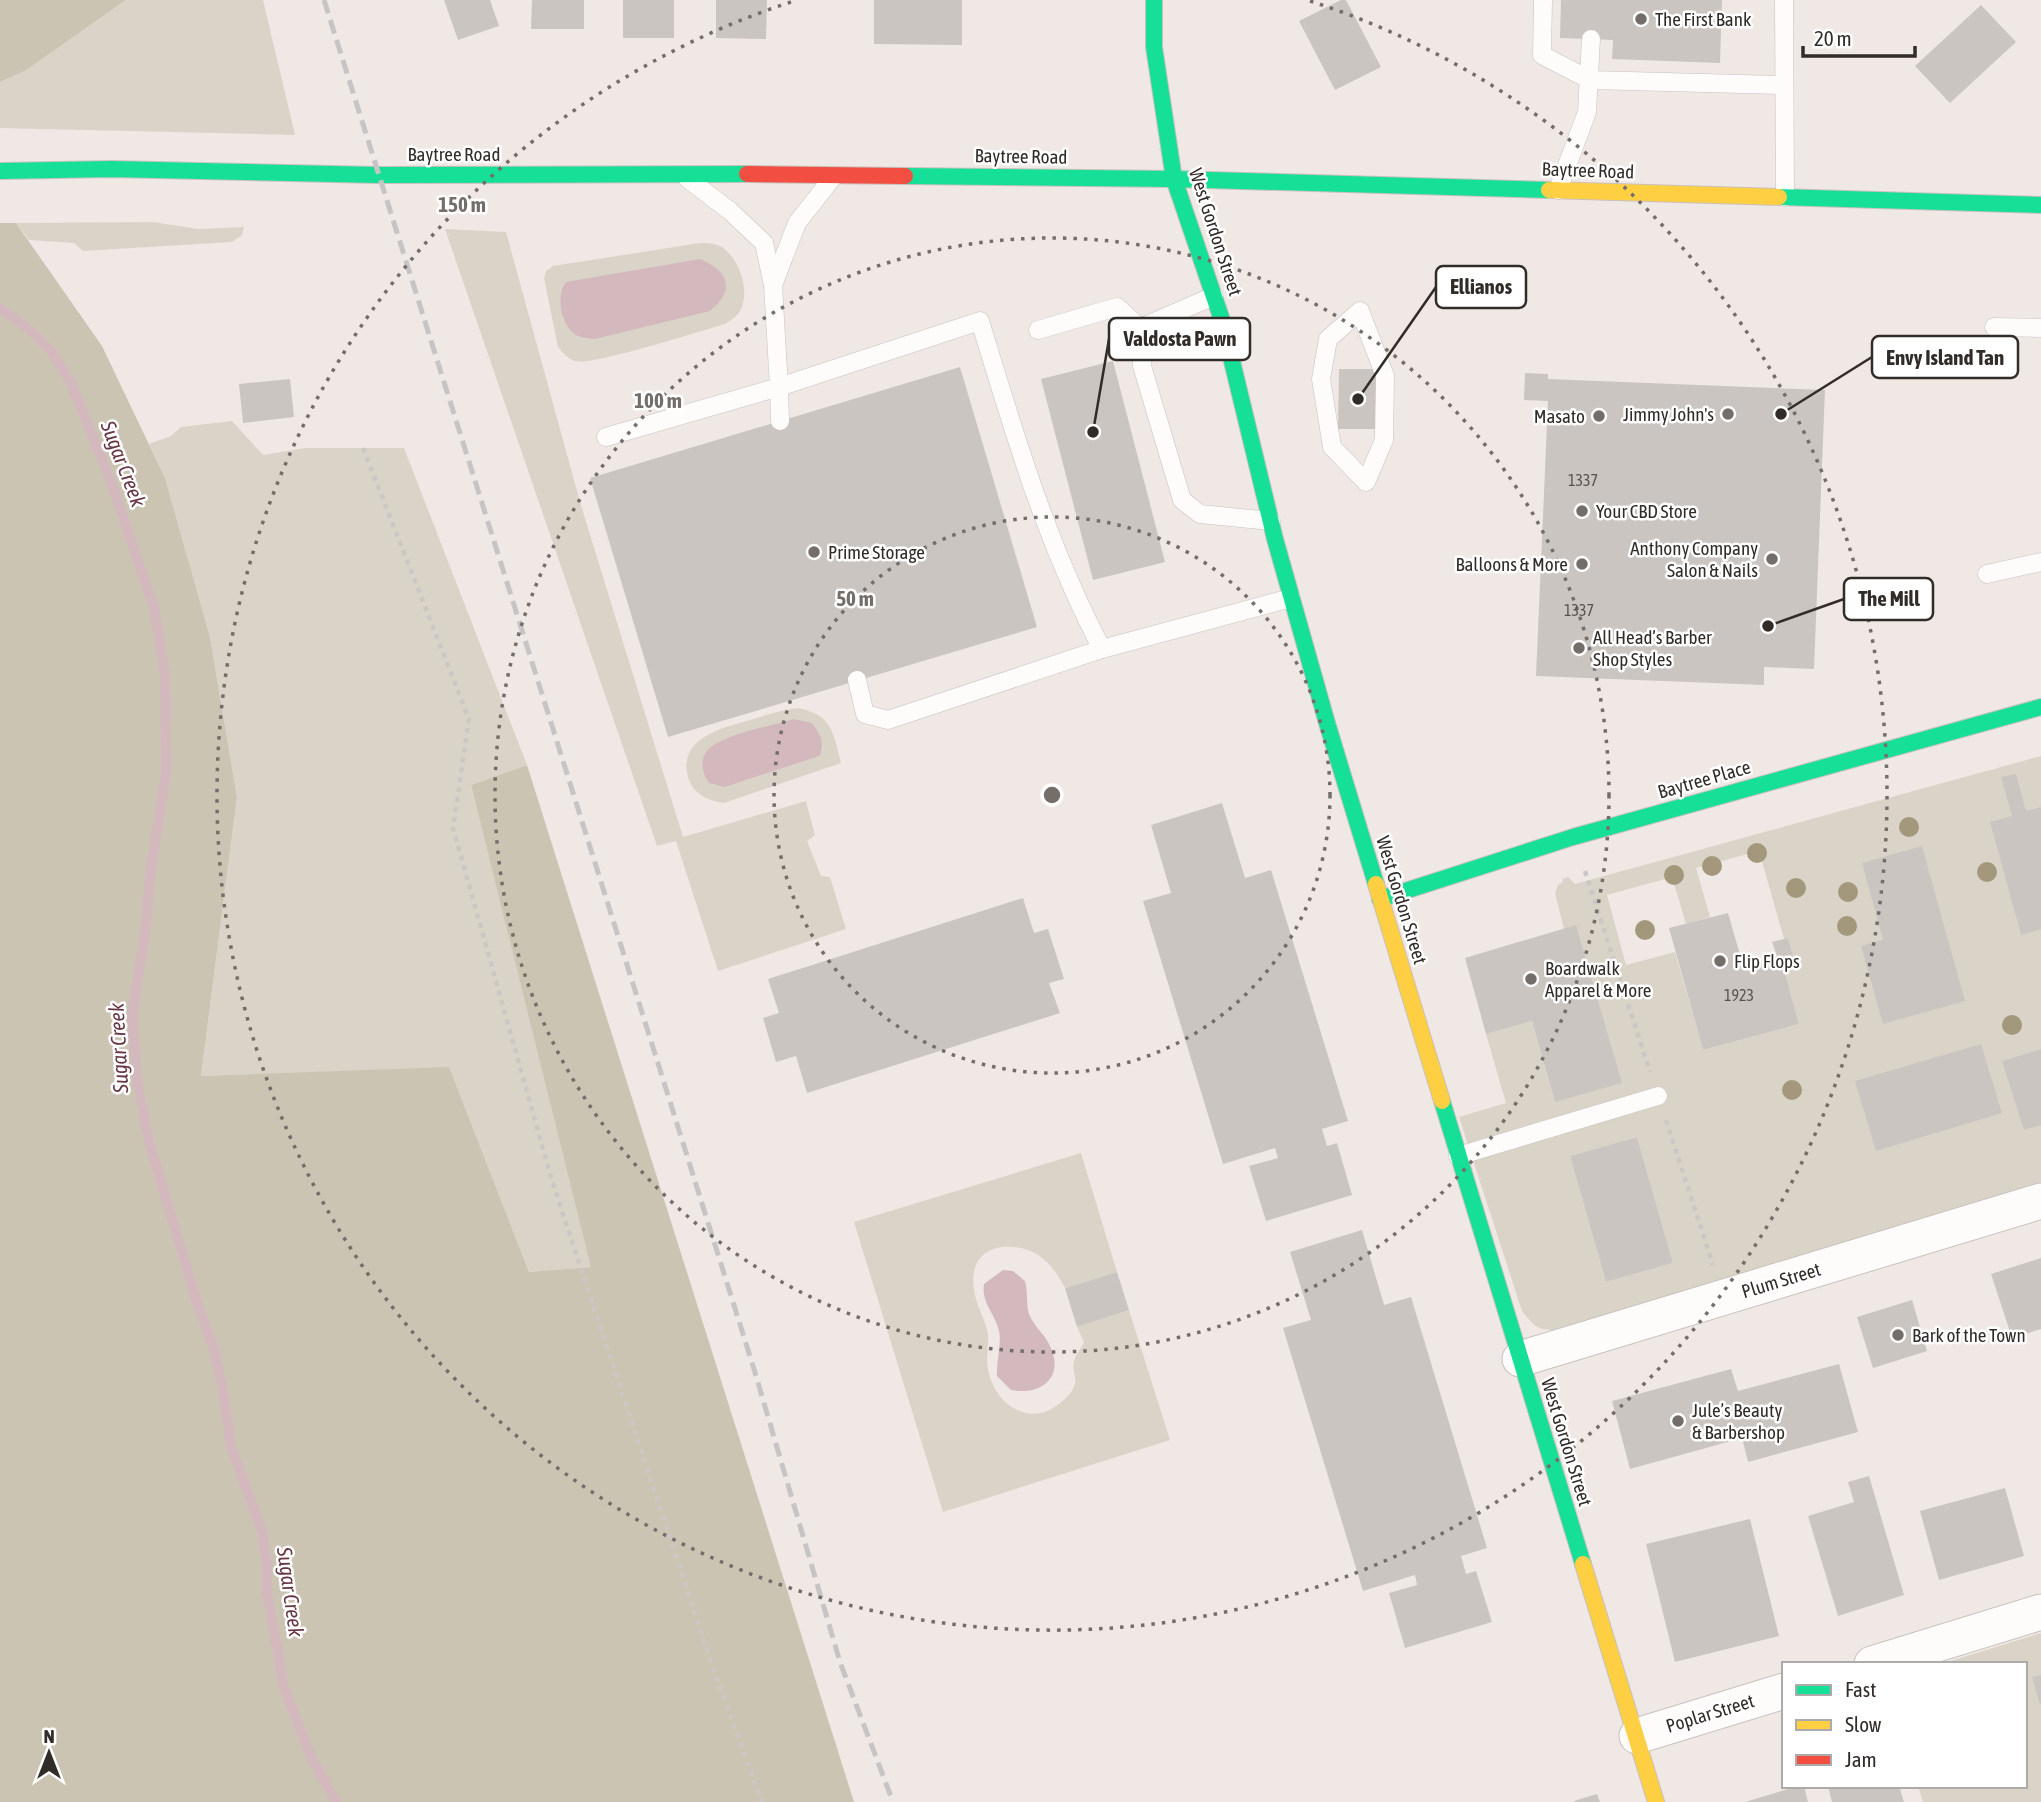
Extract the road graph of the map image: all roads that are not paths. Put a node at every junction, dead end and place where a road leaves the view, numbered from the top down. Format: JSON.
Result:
{"nodes":[{"id":1,"x":1154,"y":0,"type":"edge"},
{"id":2,"x":1544,"y":0,"type":"edge"},
{"id":3,"x":1784,"y":0,"type":"edge"},
{"id":4,"x":1591,"y":39,"type":"dead end"},
{"id":5,"x":1590,"y":80,"type":"junction"},
{"id":6,"x":1784,"y":85,"type":"junction"},
{"id":7,"x":0,"y":171,"type":"edge"},
{"id":8,"x":683,"y":175,"type":"junction"},
{"id":9,"x":835,"y":175,"type":"junction"},
{"id":10,"x":1174,"y":179,"type":"junction"},
{"id":11,"x":1558,"y":190,"type":"junction"},
{"id":12,"x":1785,"y":197,"type":"junction"},
{"id":13,"x":2041,"y":205,"type":"edge"},
{"id":14,"x":773,"y":285,"type":"junction"},
{"id":15,"x":1214,"y":296,"type":"junction"},
{"id":16,"x":1360,"y":311,"type":"joint"},
{"id":17,"x":1994,"y":327,"type":"dead end"},
{"id":18,"x":1140,"y":328,"type":"junction"},
{"id":19,"x":2041,"y":328,"type":"edge"},
{"id":20,"x":1038,"y":330,"type":"dead end"},
{"id":21,"x":779,"y":387,"type":"junction"},
{"id":22,"x":780,"y":421,"type":"dead end"},
{"id":23,"x":606,"y":437,"type":"dead end"},
{"id":24,"x":1271,"y":521,"type":"junction"},
{"id":25,"x":2041,"y":562,"type":"edge"},
{"id":26,"x":1987,"y":574,"type":"dead end"},
{"id":27,"x":1292,"y":598,"type":"junction"},
{"id":28,"x":1102,"y":649,"type":"junction"},
{"id":29,"x":858,"y":680,"type":"dead end"},
{"id":30,"x":2041,"y":707,"type":"edge"},
{"id":31,"x":1380,"y":899,"type":"junction"},
{"id":32,"x":1658,"y":1096,"type":"dead end"},
{"id":33,"x":1458,"y":1156,"type":"junction"},
{"id":34,"x":2041,"y":1201,"type":"edge"},
{"id":35,"x":1520,"y":1359,"type":"junction"},
{"id":36,"x":2041,"y":1612,"type":"edge"},
{"id":37,"x":1878,"y":1662,"type":"edge"},
{"id":38,"x":1782,"y":1692,"type":"edge"},
{"id":39,"x":1637,"y":1736,"type":"junction"},
{"id":40,"x":1656,"y":1802,"type":"edge"}],
"edges":[{"from":1,"to":10,"type":"street","name":"West Gordon Street"},
{"from":2,"to":5,"type":"lane"},
{"from":3,"to":6,"type":"lane"},
{"from":4,"to":5,"type":"lane"},
{"from":5,"to":6,"type":"lane"},
{"from":5,"to":11,"type":"lane"},
{"from":6,"to":12,"type":"lane"},
{"from":7,"to":8,"type":"street","name":"Baytree Road"},
{"from":8,"to":9,"type":"street","name":"Baytree Road"},
{"from":8,"to":14,"type":"lane"},
{"from":9,"to":10,"type":"street","name":"Baytree Road"},
{"from":9,"to":14,"type":"lane"},
{"from":10,"to":11,"type":"street","name":"Baytree Road"},
{"from":10,"to":15,"type":"street","name":"West Gordon Street"},
{"from":11,"to":12,"type":"street","name":"Baytree Road"},
{"from":12,"to":13,"type":"street","name":"Baytree Road"},
{"from":14,"to":21,"type":"lane"},
{"from":15,"to":18,"type":"lane"},
{"from":15,"to":24,"type":"street","name":"West Gordon Street"},
{"from":16,"to":16,"type":"lane"},
{"from":17,"to":19,"type":"lane"},
{"from":18,"to":20,"type":"lane"},
{"from":18,"to":24,"type":"lane"},
{"from":21,"to":22,"type":"lane"},
{"from":21,"to":23,"type":"lane"},
{"from":21,"to":28,"type":"lane"},
{"from":24,"to":27,"type":"street","name":"West Gordon Street"},
{"from":25,"to":26,"type":"lane"},
{"from":27,"to":28,"type":"lane"},
{"from":27,"to":31,"type":"street","name":"West Gordon Street"},
{"from":28,"to":29,"type":"lane"},
{"from":30,"to":31,"type":"street","name":"Baytree Place"},
{"from":31,"to":33,"type":"street","name":"West Gordon Street"},
{"from":32,"to":33,"type":"lane"},
{"from":33,"to":35,"type":"street","name":"West Gordon Street"},
{"from":34,"to":35,"type":"street","name":"Plum Street"},
{"from":35,"to":39,"type":"street","name":"West Gordon Street"},
{"from":36,"to":37,"type":"street"},
{"from":38,"to":39,"type":"street","name":"Poplar Street"},
{"from":39,"to":40,"type":"street","name":"West Gordon Street"}]}
